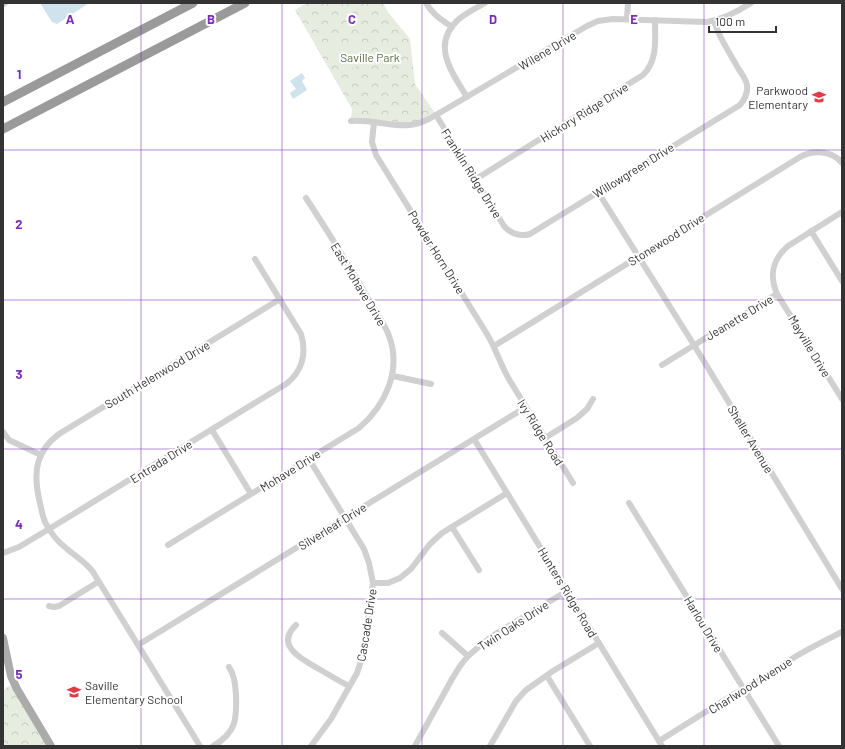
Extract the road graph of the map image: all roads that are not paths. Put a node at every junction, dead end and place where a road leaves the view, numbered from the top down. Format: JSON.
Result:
{"nodes":[{"id":1,"x":193,"y":3,"type":"edge"},
{"id":2,"x":245,"y":3,"type":"edge"},
{"id":3,"x":426,"y":3,"type":"edge"},
{"id":4,"x":485,"y":3,"type":"edge"},
{"id":5,"x":628,"y":3,"type":"edge"},
{"id":6,"x":751,"y":3,"type":"edge"},
{"id":7,"x":627,"y":19,"type":"junction"},
{"id":8,"x":655,"y":20,"type":"junction"},
{"id":9,"x":714,"y":21,"type":"junction"},
{"id":10,"x":452,"y":27,"type":"junction"},
{"id":11,"x":467,"y":97,"type":"junction"},
{"id":12,"x":3,"y":102,"type":"edge"},
{"id":13,"x":436,"y":115,"type":"junction"},
{"id":14,"x":351,"y":121,"type":"dead end"},
{"id":15,"x":374,"y":122,"type":"junction"},
{"id":16,"x":3,"y":128,"type":"edge"},
{"id":17,"x":842,"y":163,"type":"edge"},
{"id":18,"x":476,"y":179,"type":"junction"},
{"id":19,"x":598,"y":192,"type":"junction"},
{"id":20,"x":306,"y":198,"type":"dead end"},
{"id":21,"x":842,"y":212,"type":"edge"},
{"id":22,"x":508,"y":230,"type":"joint"},
{"id":23,"x":811,"y":231,"type":"junction"},
{"id":24,"x":638,"y":256,"type":"junction"},
{"id":25,"x":255,"y":259,"type":"dead end"},
{"id":26,"x":842,"y":281,"type":"edge"},
{"id":27,"x":777,"y":294,"type":"junction"},
{"id":28,"x":280,"y":299,"type":"junction"},
{"id":29,"x":694,"y":345,"type":"junction"},
{"id":30,"x":494,"y":346,"type":"junction"},
{"id":31,"x":662,"y":365,"type":"dead end"},
{"id":32,"x":393,"y":376,"type":"junction"},
{"id":33,"x":510,"y":381,"type":"joint"},
{"id":34,"x":431,"y":384,"type":"dead end"},
{"id":35,"x":593,"y":399,"type":"dead end"},
{"id":36,"x":842,"y":399,"type":"edge"},
{"id":37,"x":526,"y":407,"type":"junction"},
{"id":38,"x":212,"y":430,"type":"junction"},
{"id":39,"x":3,"y":432,"type":"edge"},
{"id":40,"x":545,"y":438,"type":"junction"},
{"id":41,"x":474,"y":439,"type":"junction"},
{"id":42,"x":41,"y":455,"type":"junction"},
{"id":43,"x":309,"y":459,"type":"junction"},
{"id":44,"x":573,"y":483,"type":"dead end"},
{"id":45,"x":507,"y":493,"type":"junction"},
{"id":46,"x":251,"y":494,"type":"junction"},
{"id":47,"x":630,"y":503,"type":"dead end"},
{"id":48,"x":345,"y":518,"type":"junction"},
{"id":49,"x":452,"y":527,"type":"junction"},
{"id":50,"x":49,"y":529,"type":"junction"},
{"id":51,"x":168,"y":545,"type":"dead end"},
{"id":52,"x":3,"y":553,"type":"edge"},
{"id":53,"x":479,"y":570,"type":"dead end"},
{"id":54,"x":98,"y":582,"type":"junction"},
{"id":55,"x":373,"y":583,"type":"junction"},
{"id":56,"x":842,"y":589,"type":"edge"},
{"id":57,"x":567,"y":591,"type":"junction"},
{"id":58,"x":49,"y":606,"type":"dead end"},
{"id":59,"x":296,"y":625,"type":"dead end"},
{"id":60,"x":842,"y":632,"type":"edge"},
{"id":61,"x":442,"y":633,"type":"dead end"},
{"id":62,"x":3,"y":638,"type":"edge"},
{"id":63,"x":599,"y":643,"type":"junction"},
{"id":64,"x":138,"y":645,"type":"junction"},
{"id":65,"x":468,"y":656,"type":"junction"},
{"id":66,"x":229,"y":667,"type":"dead end"},
{"id":67,"x":547,"y":676,"type":"junction"},
{"id":68,"x":349,"y":686,"type":"junction"},
{"id":69,"x":744,"y":690,"type":"junction"},
{"id":70,"x":660,"y":743,"type":"edge"},
{"id":71,"x":52,"y":746,"type":"edge"},
{"id":72,"x":200,"y":746,"type":"edge"},
{"id":73,"x":214,"y":746,"type":"edge"},
{"id":74,"x":311,"y":746,"type":"edge"},
{"id":75,"x":415,"y":746,"type":"edge"},
{"id":76,"x":490,"y":746,"type":"edge"},
{"id":77,"x":590,"y":746,"type":"edge"},
{"id":78,"x":779,"y":746,"type":"edge"}],
"edges":[{"from":1,"to":12,"type":"highway"},
{"from":2,"to":16,"type":"highway"},
{"from":3,"to":10,"type":"street"},
{"from":4,"to":10,"type":"street"},
{"from":5,"to":7,"type":"street"},
{"from":6,"to":9,"type":"street","name":"Wilene Drive"},
{"from":7,"to":8,"type":"street","name":"Wilene Drive"},
{"from":7,"to":11,"type":"street","name":"Wilene Drive"},
{"from":8,"to":9,"type":"street","name":"Wilene Drive"},
{"from":8,"to":18,"type":"street","name":"Hickory Ridge Drive"},
{"from":9,"to":19,"type":"street","name":"Willowgreen Drive"},
{"from":10,"to":11,"type":"street"},
{"from":11,"to":13,"type":"street","name":"Wilene Drive"},
{"from":13,"to":15,"type":"street","name":"Wilene Drive"},
{"from":13,"to":18,"type":"street","name":"Franklin Ridge Drive"},
{"from":14,"to":15,"type":"street","name":"Wilene Drive"},
{"from":15,"to":30,"type":"street","name":"Powder Horn Drive"},
{"from":17,"to":24,"type":"street","name":"Stonewood Drive"},
{"from":18,"to":22,"type":"street","name":"Franklin Ridge Drive"},
{"from":19,"to":22,"type":"street","name":"Willowgreen Drive"},
{"from":19,"to":24,"type":"street","name":"Sheller Avenue"},
{"from":20,"to":32,"type":"street","name":"East Mohave Drive"},
{"from":21,"to":23,"type":"street","name":"Jeanette Drive"},
{"from":23,"to":26,"type":"street"},
{"from":23,"to":27,"type":"street","name":"Jeanette Drive"},
{"from":24,"to":29,"type":"street","name":"Sheller Avenue"},
{"from":24,"to":30,"type":"street","name":"Stonewood Drive"},
{"from":25,"to":28,"type":"street"},
{"from":27,"to":29,"type":"street","name":"Jeanette Drive"},
{"from":27,"to":36,"type":"street","name":"Mayville Drive"},
{"from":28,"to":38,"type":"street","name":"Entrada Drive"},
{"from":28,"to":42,"type":"street","name":"South Helenwood Drive"},
{"from":29,"to":31,"type":"street","name":"Jeanette Drive"},
{"from":29,"to":56,"type":"street","name":"Sheller Avenue"},
{"from":30,"to":33,"type":"street","name":"Powder Horn Drive"},
{"from":32,"to":34,"type":"street"},
{"from":32,"to":43,"type":"street","name":"Mohave Drive"},
{"from":33,"to":37,"type":"street","name":"Ivy Ridge Road"},
{"from":35,"to":40,"type":"street"},
{"from":37,"to":40,"type":"street","name":"Ivy Ridge Road"},
{"from":37,"to":41,"type":"street","name":"Silverleaf Drive"},
{"from":38,"to":46,"type":"street"},
{"from":38,"to":50,"type":"street","name":"Entrada Drive"},
{"from":39,"to":42,"type":"street"},
{"from":40,"to":44,"type":"street","name":"Ivy Ridge Road"},
{"from":41,"to":45,"type":"street","name":"Hunters Ridge Road"},
{"from":41,"to":48,"type":"street","name":"Silverleaf Drive"},
{"from":42,"to":50,"type":"street"},
{"from":43,"to":46,"type":"street","name":"Mohave Drive"},
{"from":43,"to":48,"type":"street","name":"Cascade Drive"},
{"from":45,"to":49,"type":"street"},
{"from":45,"to":57,"type":"street","name":"Hunters Ridge Road"},
{"from":46,"to":51,"type":"street","name":"Mohave Drive"},
{"from":47,"to":69,"type":"street","name":"Harlou Drive"},
{"from":48,"to":55,"type":"street","name":"Cascade Drive"},
{"from":48,"to":64,"type":"street","name":"Silverleaf Drive"},
{"from":49,"to":53,"type":"street"},
{"from":49,"to":55,"type":"street"},
{"from":50,"to":52,"type":"street","name":"Entrada Drive"},
{"from":50,"to":54,"type":"street"},
{"from":54,"to":58,"type":"street"},
{"from":54,"to":64,"type":"street"},
{"from":55,"to":68,"type":"street","name":"Cascade Drive"},
{"from":57,"to":63,"type":"street","name":"Hunters Ridge Road"},
{"from":57,"to":65,"type":"street","name":"Twin Oaks Drive"},
{"from":59,"to":68,"type":"street"},
{"from":60,"to":69,"type":"street","name":"Charlwood Avenue"},
{"from":61,"to":65,"type":"street"},
{"from":62,"to":71,"type":"main road"},
{"from":63,"to":67,"type":"street"},
{"from":63,"to":70,"type":"street","name":"Hunters Ridge Road"},
{"from":64,"to":72,"type":"street"},
{"from":65,"to":75,"type":"street","name":"Twin Oaks Drive"},
{"from":66,"to":73,"type":"street"},
{"from":67,"to":76,"type":"street"},
{"from":67,"to":77,"type":"street"},
{"from":68,"to":74,"type":"street","name":"Cascade Drive"},
{"from":69,"to":70,"type":"street","name":"Charlwood Avenue"},
{"from":69,"to":78,"type":"street","name":"Harlou Drive"}]}
